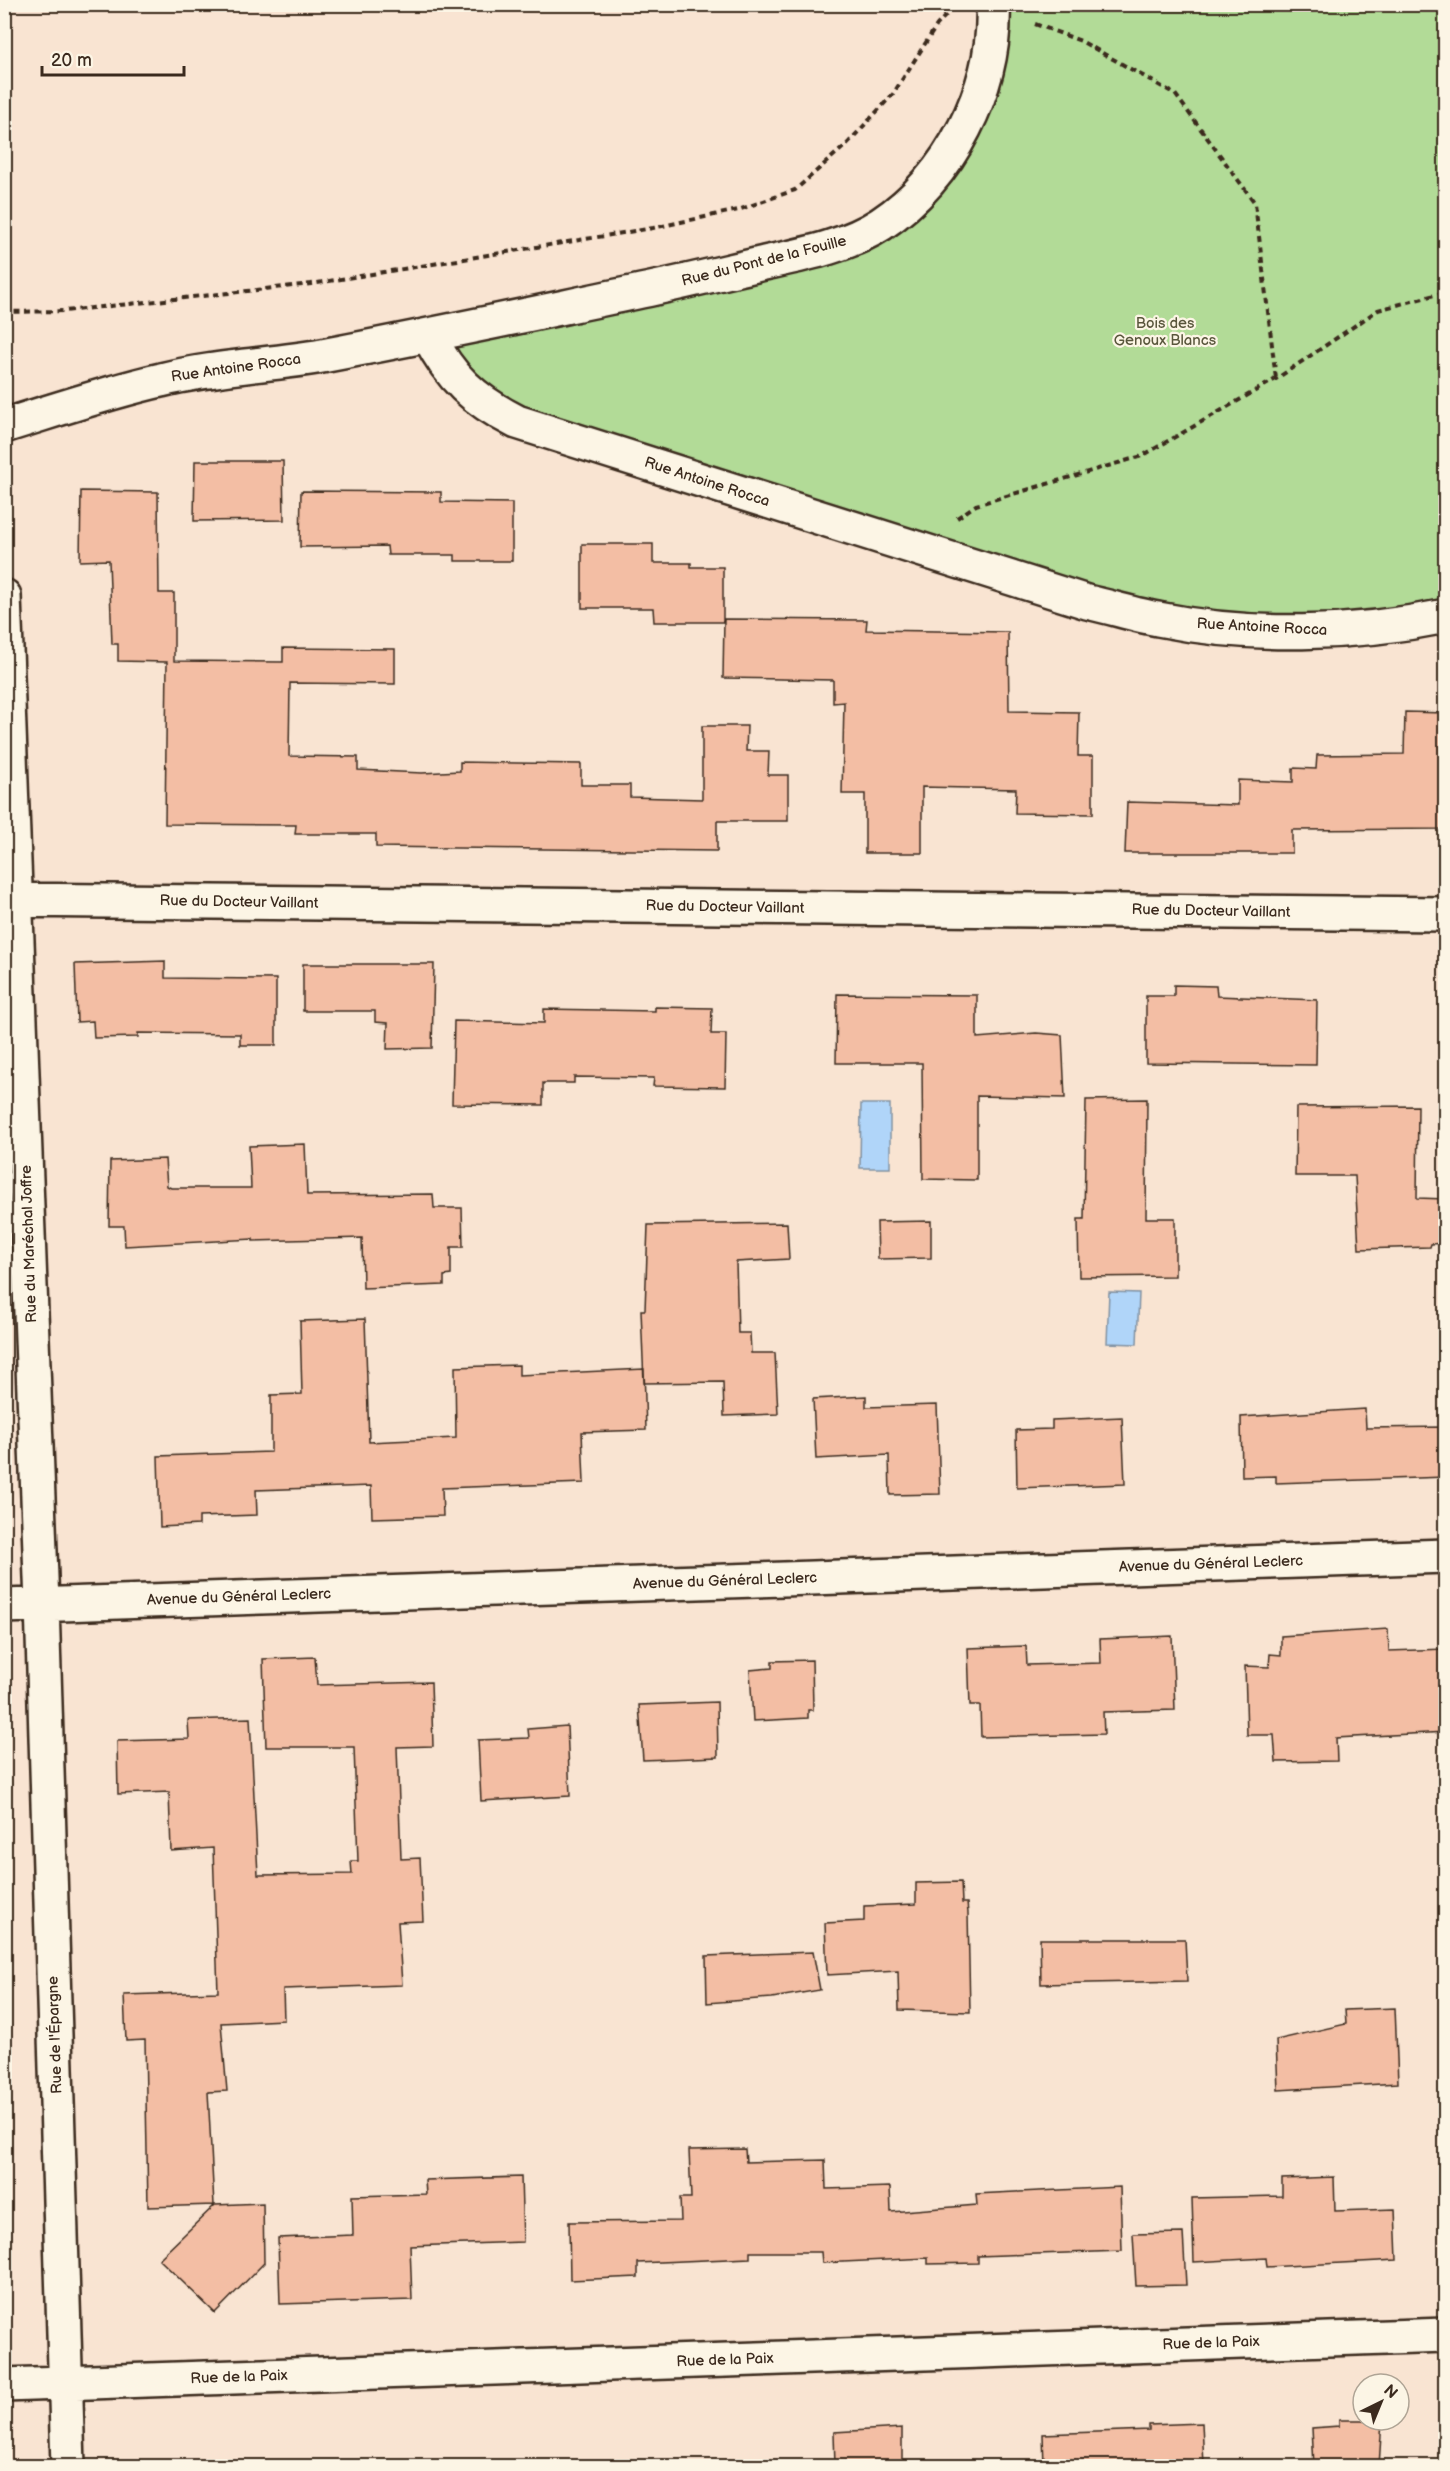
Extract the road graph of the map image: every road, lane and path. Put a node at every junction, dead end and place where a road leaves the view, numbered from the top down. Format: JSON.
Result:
{"nodes":[{"id":1,"x":956,"y":4,"type":"edge"},
{"id":2,"x":993,"y":7,"type":"edge"},
{"id":3,"x":1446,"y":292,"type":"edge"},
{"id":4,"x":4,"y":312,"type":"edge"},
{"id":5,"x":429,"y":336,"type":"junction"},
{"id":6,"x":1276,"y":379,"type":"junction"},
{"id":7,"x":4,"y":426,"type":"edge"},
{"id":8,"x":920,"y":549,"type":"junction"},
{"id":9,"x":4,"y":596,"type":"edge"},
{"id":10,"x":1446,"y":616,"type":"edge"},
{"id":11,"x":11,"y":900,"type":"edge"},
{"id":12,"x":1446,"y":914,"type":"edge"},
{"id":13,"x":1446,"y":1556,"type":"edge"},
{"id":14,"x":42,"y":1604,"type":"junction"},
{"id":15,"x":4,"y":1606,"type":"edge"},
{"id":16,"x":1446,"y":2335,"type":"edge"},
{"id":17,"x":66,"y":2383,"type":"junction"},
{"id":18,"x":4,"y":2385,"type":"edge"},
{"id":19,"x":68,"y":2466,"type":"edge"}],
"edges":[{"from":1,"to":4,"type":"path"},
{"from":2,"to":5,"type":"street","name":"Rue du Pont de la Fouille"},
{"from":2,"to":6,"type":"path"},
{"from":3,"to":6,"type":"path"},
{"from":5,"to":7,"type":"street","name":"Rue Antoine Rocca"},
{"from":5,"to":8,"type":"street","name":"Rue Antoine Rocca"},
{"from":6,"to":8,"type":"path"},
{"from":8,"to":10,"type":"street","name":"Rue Antoine Rocca"},
{"from":9,"to":11,"type":"street","name":"Rue du Maréchal Joffre"},
{"from":11,"to":12,"type":"street","name":"Rue du Docteur Vaillant"},
{"from":11,"to":14,"type":"street","name":"Rue du Maréchal Joffre"},
{"from":13,"to":14,"type":"street","name":"Avenue du Général Leclerc"},
{"from":14,"to":15,"type":"street","name":"Avenue du Général Leclerc"},
{"from":14,"to":17,"type":"street","name":"Rue de l'Épargne"},
{"from":16,"to":17,"type":"street","name":"Rue de la Paix"},
{"from":17,"to":18,"type":"street","name":"Rue de la Paix"},
{"from":17,"to":19,"type":"street","name":"Rue de l'Épargne"}]}
